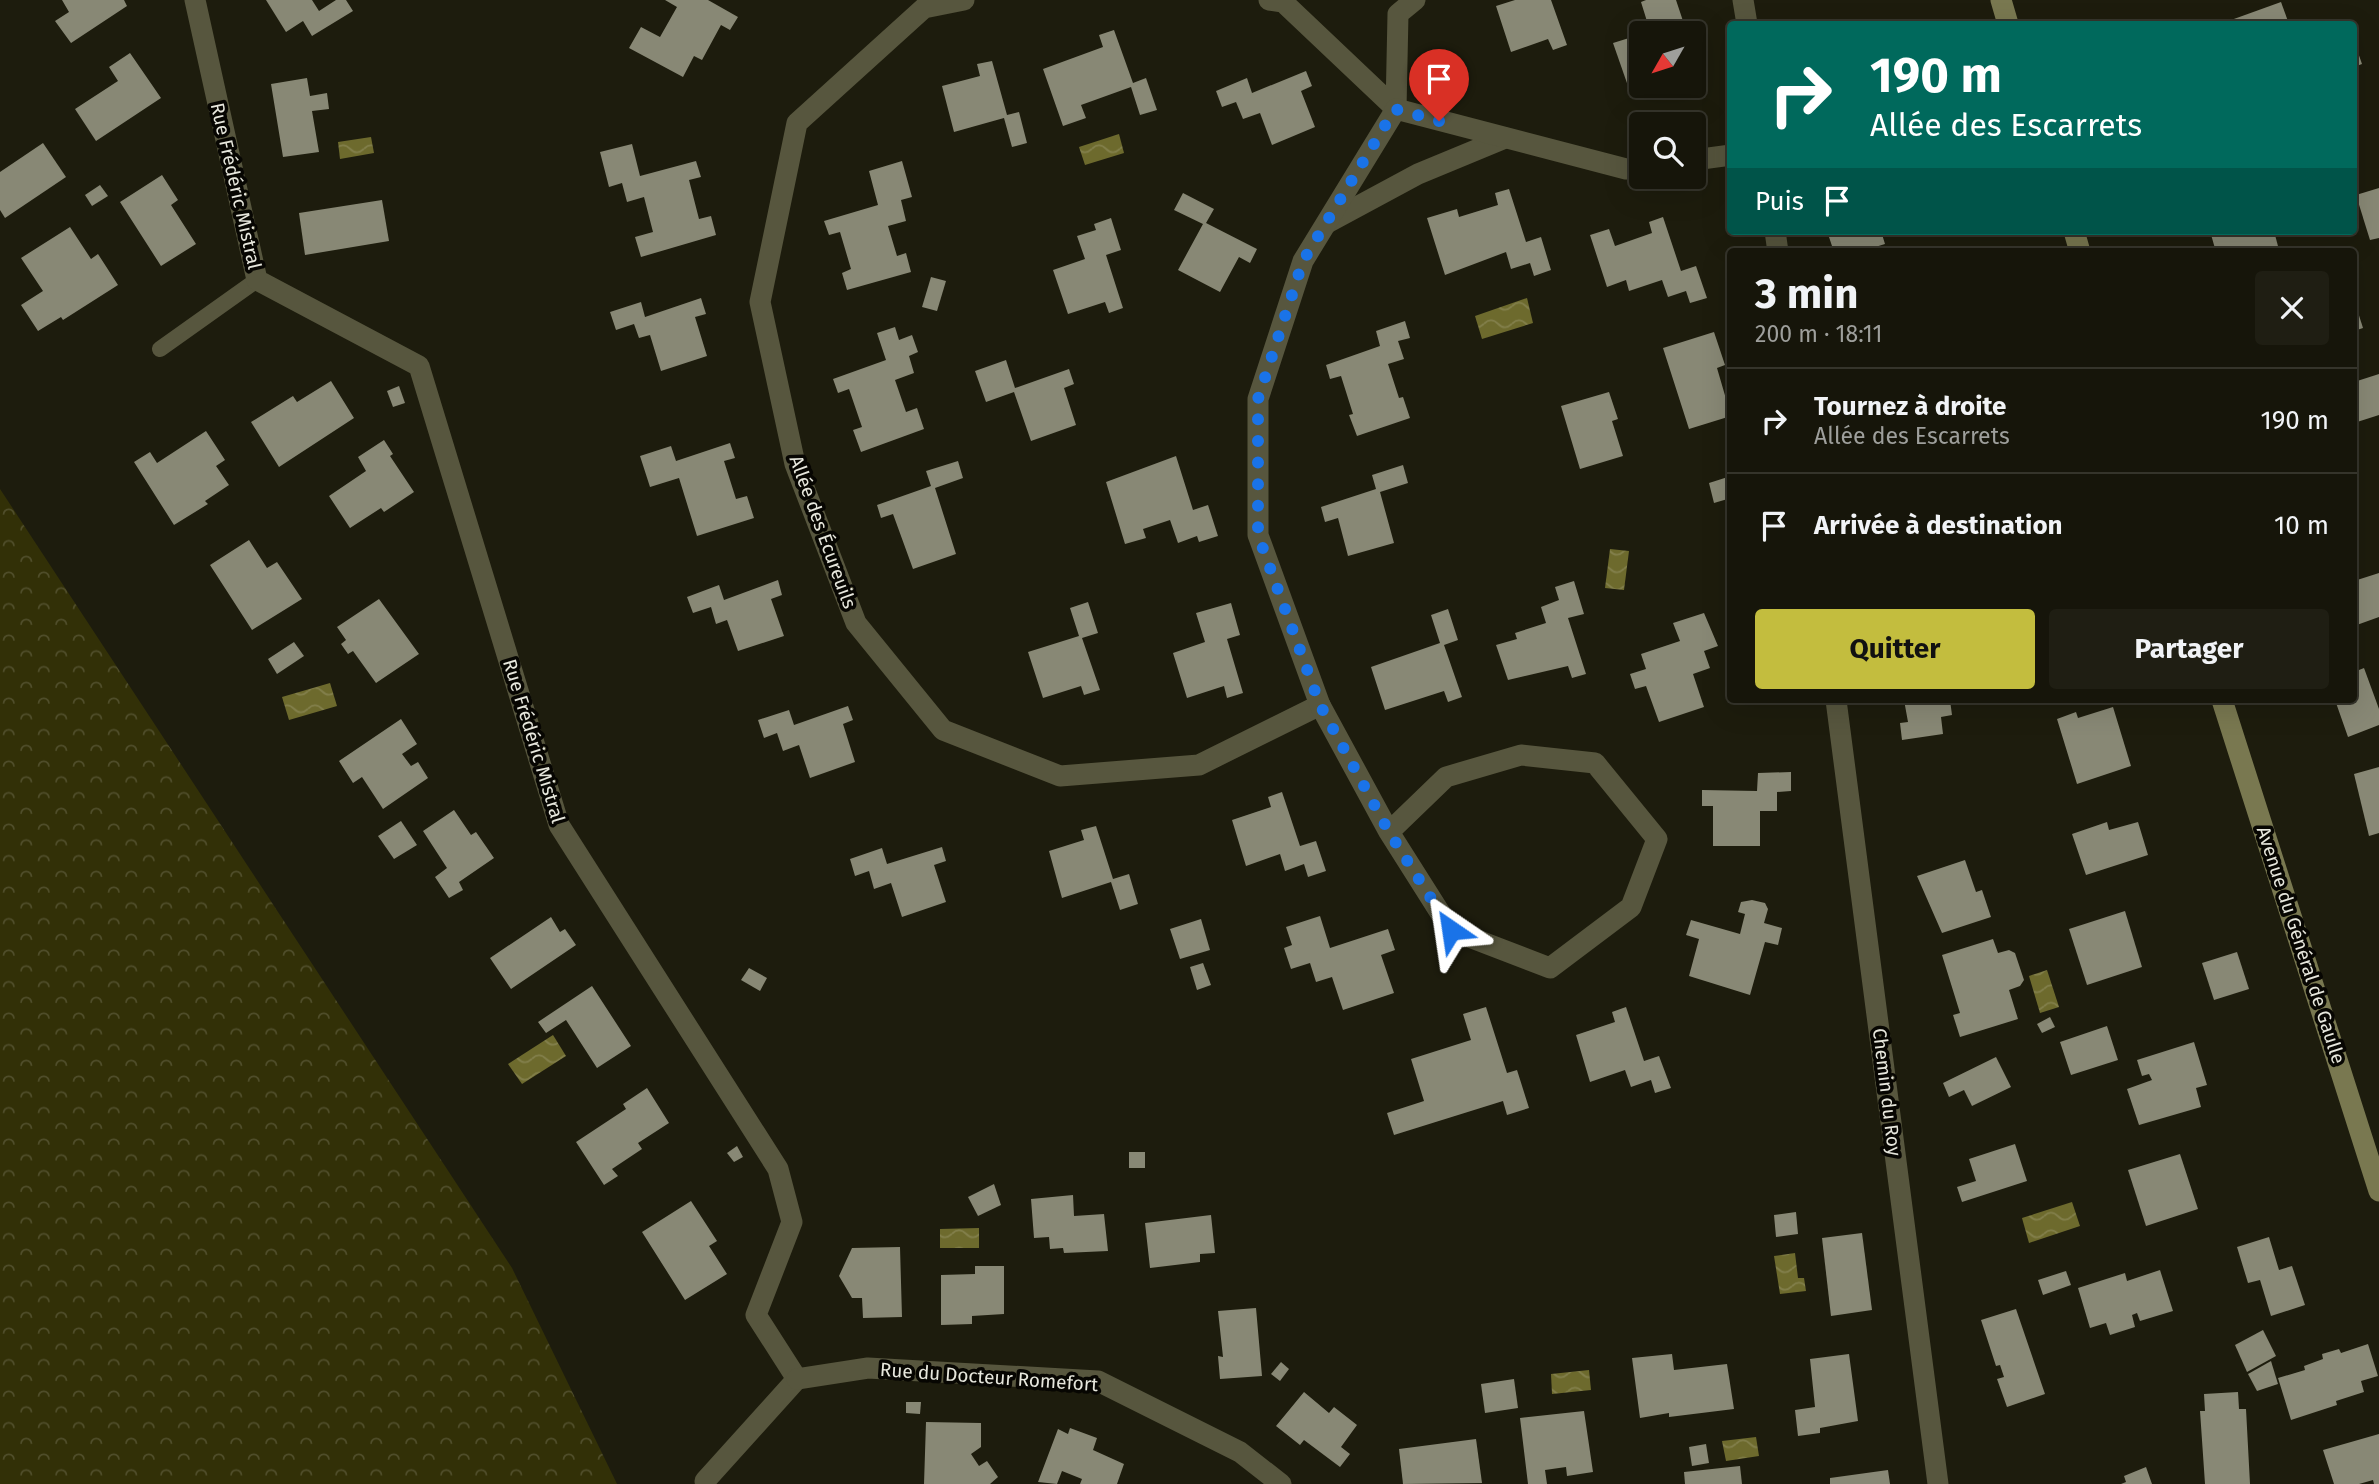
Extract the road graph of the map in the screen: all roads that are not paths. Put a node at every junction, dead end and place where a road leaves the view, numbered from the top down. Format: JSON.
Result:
{"nodes":[{"id":1,"x":195,"y":0,"type":"edge"},
{"id":2,"x":964,"y":0,"type":"edge"},
{"id":3,"x":1269,"y":0,"type":"edge"},
{"id":4,"x":1415,"y":0,"type":"edge"},
{"id":5,"x":1743,"y":0,"type":"edge"},
{"id":6,"x":2001,"y":0,"type":"edge"},
{"id":7,"x":1746,"y":21,"type":"edge"},
{"id":8,"x":2007,"y":21,"type":"edge"},
{"id":9,"x":1395,"y":109,"type":"junction"},
{"id":10,"x":1505,"y":138,"type":"junction"},
{"id":11,"x":1727,"y":156,"type":"edge"},
{"id":12,"x":1706,"y":158,"type":"edge"},
{"id":13,"x":1629,"y":169,"type":"edge"},
{"id":14,"x":1326,"y":223,"type":"junction"},
{"id":15,"x":257,"y":281,"type":"junction"},
{"id":16,"x":160,"y":349,"type":"dead end"},
{"id":17,"x":1836,"y":703,"type":"edge"},
{"id":18,"x":2223,"y":703,"type":"edge"},
{"id":19,"x":1320,"y":705,"type":"junction"},
{"id":20,"x":1389,"y":832,"type":"junction"},
{"id":21,"x":2379,"y":1191,"type":"edge"},
{"id":22,"x":797,"y":1379,"type":"junction"},
{"id":23,"x":705,"y":1481,"type":"dead end"},
{"id":24,"x":1280,"y":1484,"type":"edge"},
{"id":25,"x":1938,"y":1484,"type":"edge"}],
"edges":[{"from":1,"to":15,"type":"street","name":"Rue Frédéric Mistral"},
{"from":2,"to":19,"type":"street","name":"Allée des Écureuils"},
{"from":3,"to":9,"type":"street"},
{"from":4,"to":9,"type":"street"},
{"from":5,"to":7,"type":"street"},
{"from":6,"to":8,"type":"main road"},
{"from":9,"to":10,"type":"street"},
{"from":9,"to":14,"type":"street"},
{"from":10,"to":13,"type":"street"},
{"from":10,"to":14,"type":"street"},
{"from":11,"to":12,"type":"street"},
{"from":14,"to":19,"type":"street"},
{"from":15,"to":16,"type":"lane"},
{"from":15,"to":22,"type":"street","name":"Rue Frédéric Mistral"},
{"from":17,"to":25,"type":"street","name":"Chemin du Roy"},
{"from":18,"to":21,"type":"main road","name":"Avenue du Général de Gaulle"},
{"from":19,"to":20,"type":"street"},
{"from":20,"to":20,"type":"street"},
{"from":22,"to":23,"type":"street"},
{"from":22,"to":24,"type":"street","name":"Rue du Docteur Romefort"}]}
